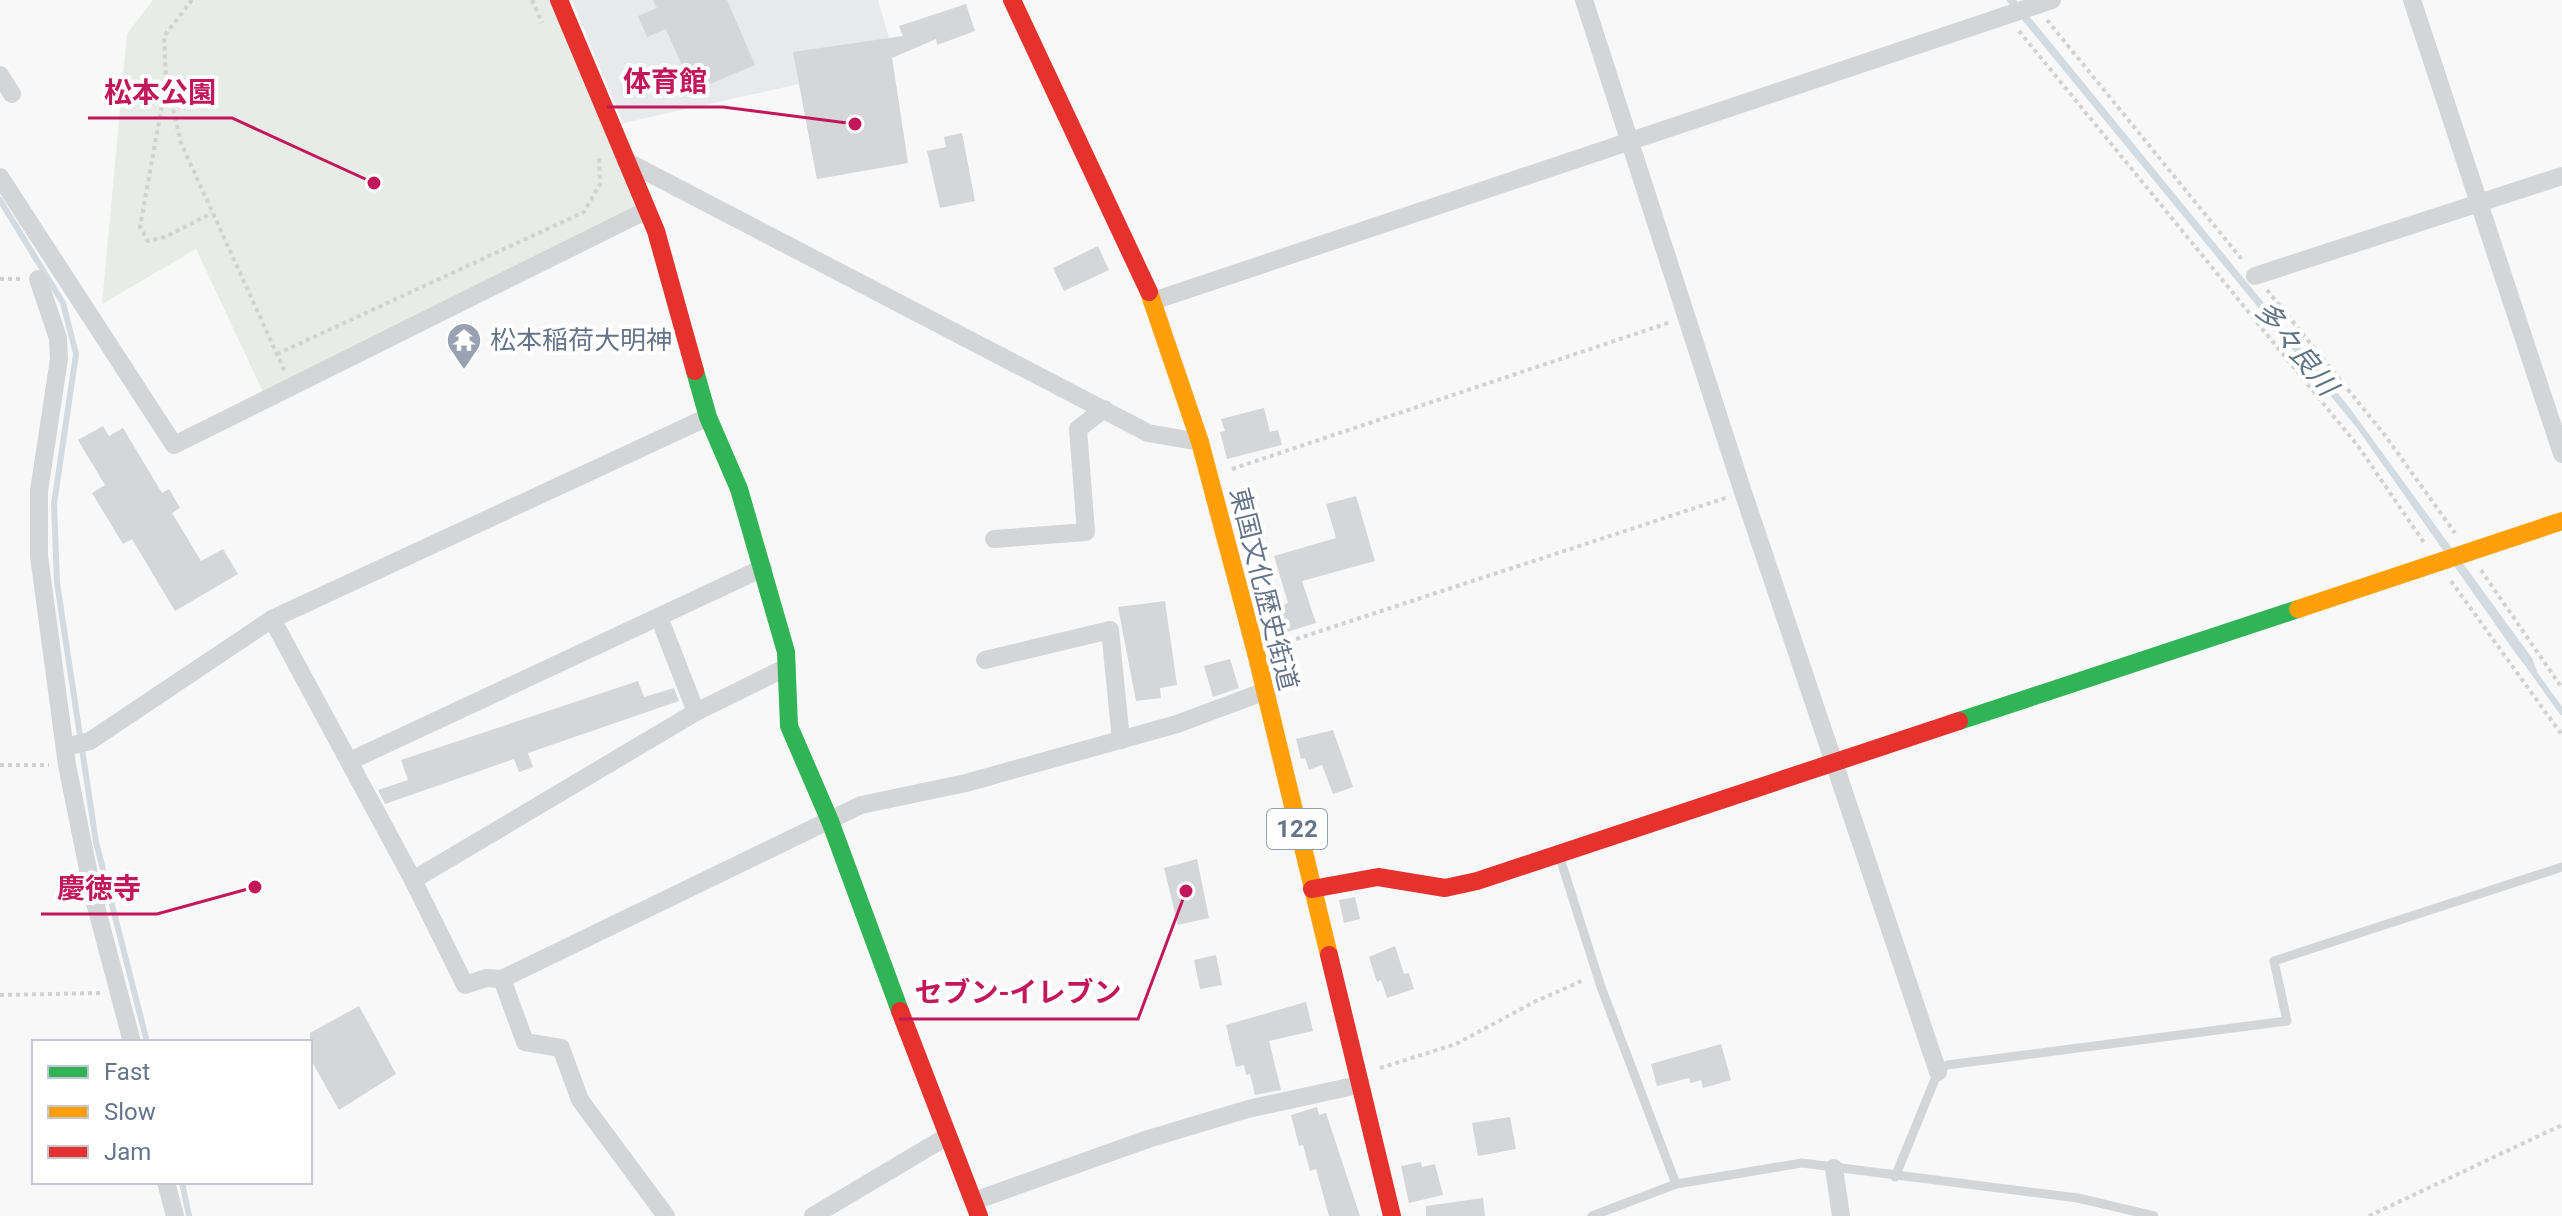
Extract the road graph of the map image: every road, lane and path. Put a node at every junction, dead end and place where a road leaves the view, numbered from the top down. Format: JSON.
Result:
{"nodes":[{"id":1,"x":192,"y":0,"type":"edge"},
{"id":2,"x":532,"y":0,"type":"edge"},
{"id":3,"x":559,"y":0,"type":"edge"},
{"id":4,"x":1012,"y":0,"type":"edge"},
{"id":5,"x":1584,"y":0,"type":"edge"},
{"id":6,"x":2052,"y":0,"type":"edge"},
{"id":7,"x":2412,"y":0,"type":"edge"},
{"id":8,"x":2005,"y":14,"type":"junction"},
{"id":9,"x":549,"y":31,"type":"dead end"},
{"id":10,"x":0,"y":75,"type":"edge"},
{"id":11,"x":166,"y":79,"type":"junction"},
{"id":12,"x":12,"y":94,"type":"dead end"},
{"id":13,"x":1631,"y":142,"type":"junction"},
{"id":14,"x":598,"y":143,"type":"dead end"},
{"id":15,"x":626,"y":161,"type":"junction"},
{"id":16,"x":2562,"y":176,"type":"edge"},
{"id":17,"x":0,"y":177,"type":"edge"},
{"id":18,"x":2479,"y":205,"type":"junction"},
{"id":19,"x":647,"y":210,"type":"junction"},
{"id":20,"x":212,"y":213,"type":"junction"},
{"id":21,"x":2255,"y":276,"type":"dead end"},
{"id":22,"x":38,"y":279,"type":"dead end"},
{"id":23,"x":1153,"y":301,"type":"junction"},
{"id":24,"x":1688,"y":316,"type":"junction"},
{"id":25,"x":277,"y":354,"type":"junction"},
{"id":26,"x":289,"y":382,"type":"dead end"},
{"id":27,"x":1104,"y":409,"type":"junction"},
{"id":28,"x":708,"y":417,"type":"junction"},
{"id":29,"x":1200,"y":442,"type":"junction"},
{"id":30,"x":2562,"y":454,"type":"edge"},
{"id":31,"x":1209,"y":477,"type":"junction"},
{"id":32,"x":1743,"y":492,"type":"junction"},
{"id":33,"x":2562,"y":521,"type":"edge"},
{"id":34,"x":994,"y":539,"type":"dead end"},
{"id":35,"x":2469,"y":552,"type":"junction"},
{"id":36,"x":2439,"y":564,"type":"junction"},
{"id":37,"x":763,"y":568,"type":"junction"},
{"id":38,"x":659,"y":617,"type":"junction"},
{"id":39,"x":272,"y":619,"type":"junction"},
{"id":40,"x":1256,"y":653,"type":"junction"},
{"id":41,"x":985,"y":660,"type":"dead end"},
{"id":42,"x":787,"y":667,"type":"junction"},
{"id":43,"x":2562,"y":688,"type":"edge"},
{"id":44,"x":1263,"y":692,"type":"junction"},
{"id":45,"x":696,"y":712,"type":"junction"},
{"id":46,"x":2562,"y":735,"type":"edge"},
{"id":47,"x":1121,"y":740,"type":"junction"},
{"id":48,"x":66,"y":756,"type":"junction"},
{"id":49,"x":350,"y":761,"type":"junction"},
{"id":50,"x":1834,"y":762,"type":"junction"},
{"id":51,"x":0,"y":765,"type":"edge"},
{"id":52,"x":830,"y":821,"type":"junction"},
{"id":53,"x":1559,"y":855,"type":"junction"},
{"id":54,"x":2562,"y":867,"type":"edge"},
{"id":55,"x":413,"y":880,"type":"junction"},
{"id":56,"x":1312,"y":889,"type":"junction"},
{"id":57,"x":502,"y":979,"type":"junction"},
{"id":58,"x":1599,"y":979,"type":"junction"},
{"id":59,"x":119,"y":993,"type":"junction"},
{"id":60,"x":0,"y":995,"type":"edge"},
{"id":61,"x":131,"y":1040,"type":"edge"},
{"id":62,"x":1938,"y":1072,"type":"junction"},
{"id":63,"x":1356,"y":1080,"type":"junction"},
{"id":64,"x":2562,"y":1125,"type":"edge"},
{"id":65,"x":946,"y":1137,"type":"junction"},
{"id":66,"x":1834,"y":1168,"type":"junction"},
{"id":67,"x":1895,"y":1177,"type":"junction"},
{"id":68,"x":167,"y":1184,"type":"edge"},
{"id":69,"x":1676,"y":1184,"type":"junction"},
{"id":70,"x":976,"y":1208,"type":"edge"},
{"id":71,"x":175,"y":1216,"type":"edge"},
{"id":72,"x":666,"y":1216,"type":"edge"},
{"id":73,"x":813,"y":1216,"type":"edge"},
{"id":74,"x":1392,"y":1216,"type":"edge"},
{"id":75,"x":1592,"y":1216,"type":"edge"},
{"id":76,"x":1841,"y":1216,"type":"edge"},
{"id":77,"x":2154,"y":1216,"type":"edge"},
{"id":78,"x":2369,"y":1216,"type":"edge"}],
"edges":[{"from":1,"to":11,"type":"path"},
{"from":2,"to":9,"type":"path"},
{"from":3,"to":15,"type":"main road"},
{"from":4,"to":23,"type":"main road","name":"東国文化歴史街道","number":"122"},
{"from":5,"to":13,"type":"street"},
{"from":6,"to":8,"type":"street"},
{"from":7,"to":18,"type":"street"},
{"from":8,"to":13,"type":"street"},
{"from":8,"to":36,"type":"path"},
{"from":10,"to":12,"type":"street"},
{"from":11,"to":20,"type":"path"},
{"from":11,"to":20,"type":"path"},
{"from":13,"to":23,"type":"street"},
{"from":13,"to":24,"type":"street"},
{"from":14,"to":25,"type":"path"},
{"from":15,"to":19,"type":"main road"},
{"from":15,"to":27,"type":"street"},
{"from":16,"to":18,"type":"street"},
{"from":17,"to":19,"type":"street"},
{"from":18,"to":21,"type":"street"},
{"from":18,"to":30,"type":"street"},
{"from":19,"to":28,"type":"main road"},
{"from":20,"to":25,"type":"path"},
{"from":22,"to":48,"type":"street"},
{"from":23,"to":29,"type":"main road","name":"東国文化歴史街道","number":"122"},
{"from":24,"to":31,"type":"path"},
{"from":24,"to":32,"type":"street"},
{"from":25,"to":26,"type":"path"},
{"from":27,"to":29,"type":"street"},
{"from":27,"to":34,"type":"street"},
{"from":28,"to":37,"type":"main road"},
{"from":28,"to":39,"type":"street"},
{"from":29,"to":31,"type":"main road","name":"東国文化歴史街道","number":"122"},
{"from":31,"to":40,"type":"main road","name":"東国文化歴史街道","number":"122"},
{"from":32,"to":40,"type":"path"},
{"from":32,"to":50,"type":"street"},
{"from":33,"to":35,"type":"main road"},
{"from":35,"to":36,"type":"main road"},
{"from":35,"to":43,"type":"path"},
{"from":36,"to":46,"type":"path"},
{"from":36,"to":50,"type":"main road"},
{"from":37,"to":38,"type":"street"},
{"from":37,"to":42,"type":"main road"},
{"from":38,"to":45,"type":"street"},
{"from":38,"to":49,"type":"street"},
{"from":39,"to":48,"type":"street"},
{"from":39,"to":49,"type":"street"},
{"from":40,"to":44,"type":"main road","name":"東国文化歴史街道","number":"122"},
{"from":41,"to":47,"type":"street"},
{"from":42,"to":45,"type":"street"},
{"from":42,"to":52,"type":"main road"},
{"from":44,"to":47,"type":"street"},
{"from":44,"to":56,"type":"main road","name":"東国文化歴史街道","number":"122"},
{"from":45,"to":55,"type":"street"},
{"from":47,"to":52,"type":"street"},
{"from":48,"to":51,"type":"path"},
{"from":48,"to":59,"type":"street"},
{"from":49,"to":55,"type":"street"},
{"from":50,"to":53,"type":"main road"},
{"from":50,"to":62,"type":"street"},
{"from":52,"to":57,"type":"street"},
{"from":52,"to":65,"type":"main road"},
{"from":53,"to":56,"type":"main road"},
{"from":53,"to":58,"type":"lane"},
{"from":54,"to":62,"type":"lane"},
{"from":55,"to":57,"type":"street"},
{"from":56,"to":63,"type":"main road","name":"東国文化歴史街道","number":"122"},
{"from":57,"to":72,"type":"street"},
{"from":58,"to":63,"type":"path"},
{"from":58,"to":69,"type":"lane"},
{"from":59,"to":60,"type":"path"},
{"from":59,"to":61,"type":"street"},
{"from":62,"to":67,"type":"lane"},
{"from":63,"to":70,"type":"street"},
{"from":63,"to":74,"type":"main road","name":"東国文化歴史街道","number":"122"},
{"from":64,"to":78,"type":"path"},
{"from":65,"to":70,"type":"main road"},
{"from":65,"to":73,"type":"street"},
{"from":66,"to":67,"type":"lane"},
{"from":66,"to":69,"type":"lane"},
{"from":66,"to":76,"type":"street"},
{"from":67,"to":77,"type":"lane"},
{"from":68,"to":71,"type":"street"},
{"from":69,"to":75,"type":"lane"}]}
